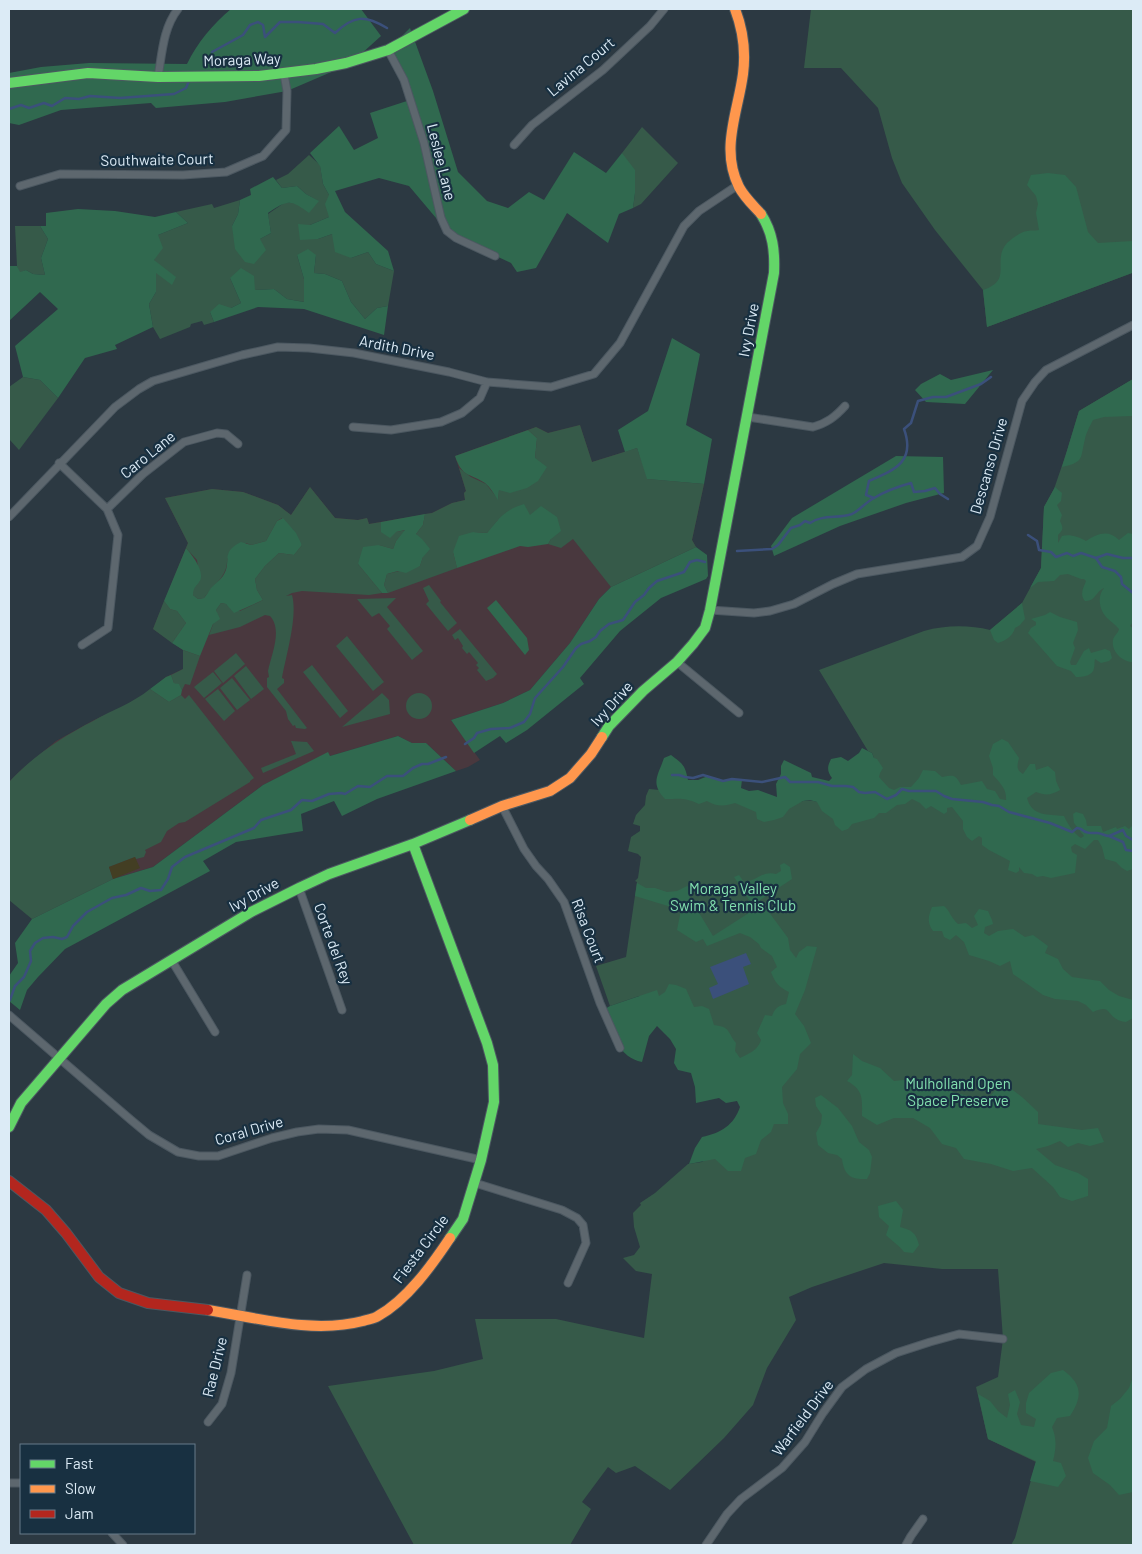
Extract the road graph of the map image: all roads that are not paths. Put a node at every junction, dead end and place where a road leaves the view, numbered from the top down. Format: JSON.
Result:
{"nodes":[{"id":1,"x":178,"y":9,"type":"edge"},
{"id":2,"x":464,"y":9,"type":"edge"},
{"id":3,"x":664,"y":9,"type":"edge"},
{"id":4,"x":735,"y":9,"type":"edge"},
{"id":5,"x":388,"y":50,"type":"junction"},
{"id":6,"x":284,"y":74,"type":"junction"},
{"id":7,"x":158,"y":77,"type":"junction"},
{"id":8,"x":9,"y":83,"type":"edge"},
{"id":9,"x":514,"y":145,"type":"dead end"},
{"id":10,"x":738,"y":185,"type":"junction"},
{"id":11,"x":20,"y":186,"type":"dead end"},
{"id":12,"x":495,"y":256,"type":"dead end"},
{"id":13,"x":1133,"y":325,"type":"edge"},
{"id":14,"x":487,"y":382,"type":"junction"},
{"id":15,"x":845,"y":406,"type":"dead end"},
{"id":16,"x":748,"y":417,"type":"junction"},
{"id":17,"x":353,"y":427,"type":"dead end"},
{"id":18,"x":238,"y":444,"type":"dead end"},
{"id":19,"x":59,"y":463,"type":"junction"},
{"id":20,"x":107,"y":509,"type":"junction"},
{"id":21,"x":9,"y":516,"type":"edge"},
{"id":22,"x":710,"y":610,"type":"junction"},
{"id":23,"x":82,"y":645,"type":"dead end"},
{"id":24,"x":676,"y":662,"type":"junction"},
{"id":25,"x":739,"y":713,"type":"dead end"},
{"id":26,"x":502,"y":806,"type":"junction"},
{"id":27,"x":413,"y":844,"type":"junction"},
{"id":28,"x":299,"y":888,"type":"junction"},
{"id":29,"x":172,"y":961,"type":"junction"},
{"id":30,"x":342,"y":1010,"type":"dead end"},
{"id":31,"x":9,"y":1015,"type":"edge"},
{"id":32,"x":215,"y":1032,"type":"dead end"},
{"id":33,"x":620,"y":1048,"type":"dead end"},
{"id":34,"x":58,"y":1059,"type":"junction"},
{"id":35,"x":9,"y":1127,"type":"edge"},
{"id":36,"x":481,"y":1160,"type":"junction"},
{"id":37,"x":9,"y":1182,"type":"edge"},
{"id":38,"x":475,"y":1183,"type":"junction"},
{"id":39,"x":247,"y":1275,"type":"dead end"},
{"id":40,"x":568,"y":1284,"type":"dead end"},
{"id":41,"x":241,"y":1316,"type":"junction"},
{"id":42,"x":1003,"y":1339,"type":"dead end"},
{"id":43,"x":208,"y":1422,"type":"dead end"},
{"id":44,"x":923,"y":1519,"type":"dead end"},
{"id":45,"x":113,"y":1534,"type":"edge"},
{"id":46,"x":124,"y":1545,"type":"edge"},
{"id":47,"x":706,"y":1545,"type":"edge"},
{"id":48,"x":906,"y":1545,"type":"edge"}],
"edges":[{"from":1,"to":7,"type":"street"},
{"from":2,"to":5,"type":"street","name":"Moraga Way"},
{"from":3,"to":9,"type":"street","name":"Lavina Court"},
{"from":4,"to":10,"type":"street","name":"Ivy Drive"},
{"from":5,"to":6,"type":"street","name":"Moraga Way"},
{"from":5,"to":12,"type":"street","name":"Leslee Lane"},
{"from":6,"to":7,"type":"street","name":"Moraga Way"},
{"from":6,"to":11,"type":"street","name":"Southwaite Court"},
{"from":7,"to":8,"type":"street","name":"Moraga Way"},
{"from":10,"to":14,"type":"street","name":"Ardith Drive"},
{"from":10,"to":16,"type":"street","name":"Ivy Drive"},
{"from":13,"to":22,"type":"street","name":"Descanso Drive"},
{"from":14,"to":17,"type":"street"},
{"from":14,"to":19,"type":"street","name":"Ardith Drive"},
{"from":15,"to":16,"type":"street"},
{"from":16,"to":22,"type":"street","name":"Ivy Drive"},
{"from":18,"to":20,"type":"street","name":"Caro Lane"},
{"from":19,"to":20,"type":"street"},
{"from":19,"to":21,"type":"street","name":"Ardith Drive"},
{"from":20,"to":23,"type":"street"},
{"from":22,"to":24,"type":"street","name":"Ivy Drive"},
{"from":24,"to":25,"type":"street"},
{"from":24,"to":26,"type":"street","name":"Ivy Drive"},
{"from":26,"to":27,"type":"street","name":"Ivy Drive"},
{"from":26,"to":33,"type":"street","name":"Risa Court"},
{"from":27,"to":28,"type":"street","name":"Ivy Drive"},
{"from":27,"to":36,"type":"street","name":"Fiesta Circle"},
{"from":28,"to":29,"type":"street","name":"Ivy Drive"},
{"from":28,"to":30,"type":"street","name":"Corte del Rey"},
{"from":29,"to":32,"type":"street"},
{"from":29,"to":34,"type":"street","name":"Ivy Drive"},
{"from":31,"to":34,"type":"street","name":"Coral Drive"},
{"from":34,"to":35,"type":"street","name":"Ivy Drive"},
{"from":34,"to":36,"type":"street","name":"Coral Drive"},
{"from":36,"to":38,"type":"street","name":"Fiesta Circle"},
{"from":37,"to":41,"type":"street","name":"Fiesta Circle"},
{"from":38,"to":40,"type":"street"},
{"from":38,"to":41,"type":"street","name":"Fiesta Circle"},
{"from":39,"to":41,"type":"street","name":"Rae Drive"},
{"from":41,"to":43,"type":"street","name":"Rae Drive"},
{"from":42,"to":47,"type":"street","name":"Warfield Drive"},
{"from":44,"to":48,"type":"street"},
{"from":45,"to":46,"type":"street"}]}
